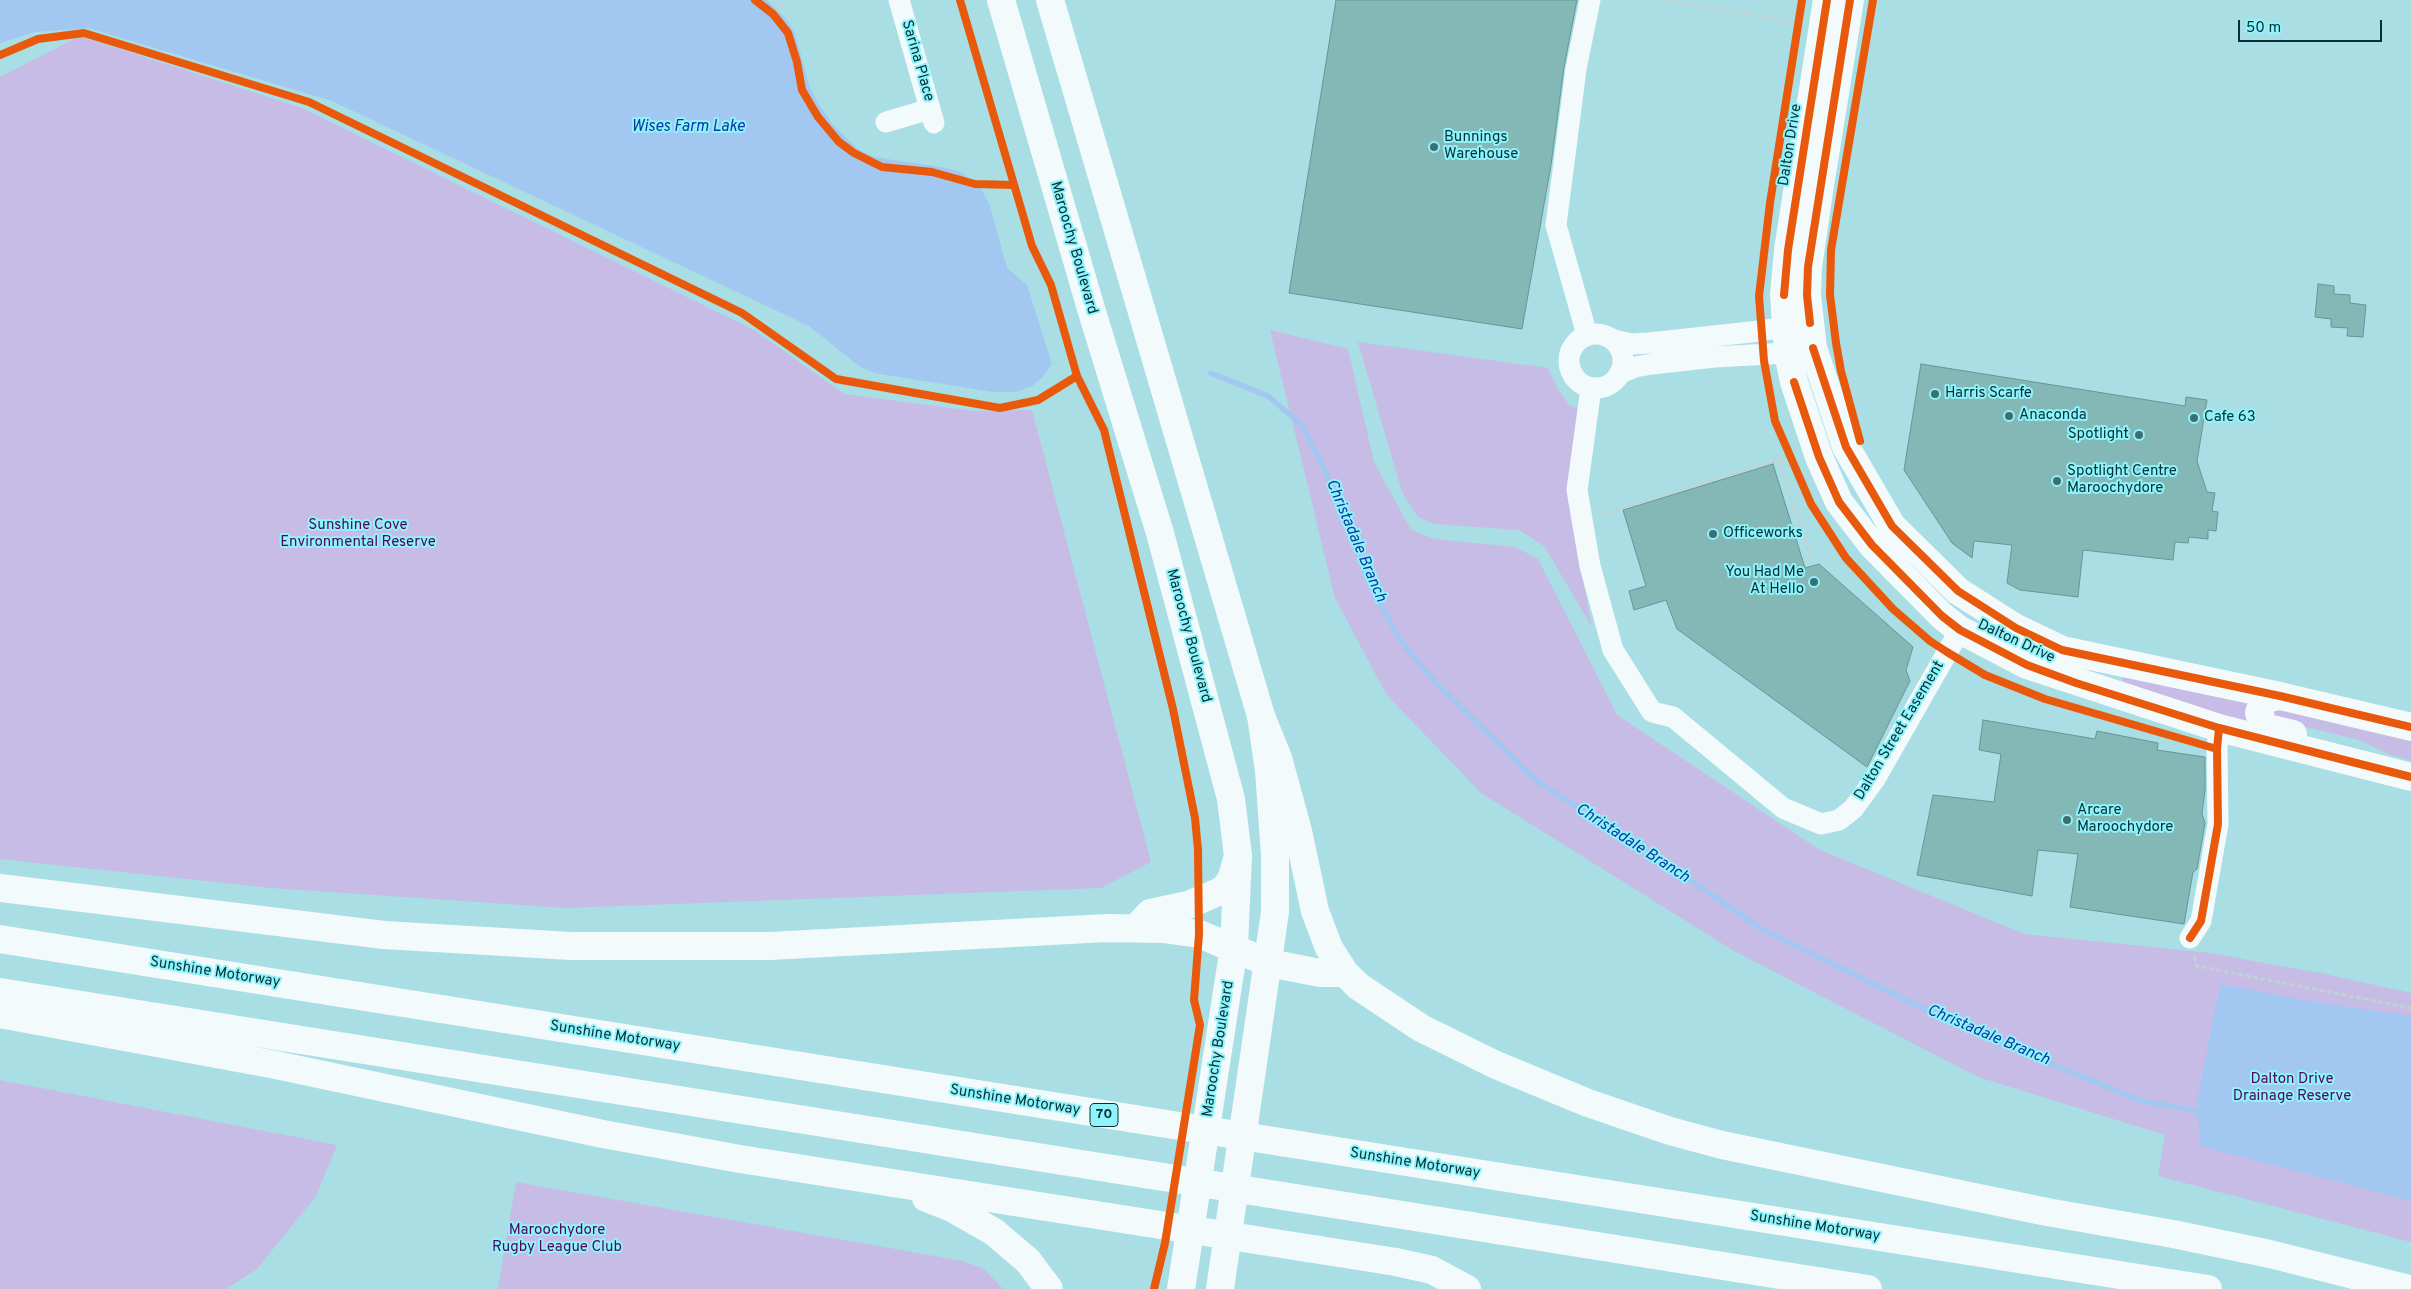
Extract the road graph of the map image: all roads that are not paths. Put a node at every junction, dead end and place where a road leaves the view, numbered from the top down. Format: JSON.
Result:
{"nodes":[{"id":1,"x":899,"y":0,"type":"edge"},
{"id":2,"x":1050,"y":0,"type":"edge"},
{"id":3,"x":1590,"y":0,"type":"edge"},
{"id":4,"x":1827,"y":0,"type":"edge"},
{"id":5,"x":1850,"y":0,"type":"edge"},
{"id":6,"x":1001,"y":1,"type":"edge"},
{"id":7,"x":886,"y":122,"type":"dead end"},
{"id":8,"x":1587,"y":335,"type":"junction"},
{"id":9,"x":1799,"y":338,"type":"junction"},
{"id":10,"x":1613,"y":340,"type":"junction"},
{"id":11,"x":1619,"y":374,"type":"junction"},
{"id":12,"x":1589,"y":396,"type":"junction"},
{"id":13,"x":2016,"y":628,"type":"junction"},
{"id":14,"x":1960,"y":630,"type":"junction"},
{"id":15,"x":2076,"y":683,"type":"junction"},
{"id":16,"x":2280,"y":696,"type":"junction"},
{"id":17,"x":1261,"y":716,"type":"junction"},
{"id":18,"x":2411,"y":727,"type":"edge"},
{"id":19,"x":2219,"y":728,"type":"junction"},
{"id":20,"x":2383,"y":770,"type":"junction"},
{"id":21,"x":2411,"y":777,"type":"edge"},
{"id":22,"x":1238,"y":856,"type":"junction"},
{"id":23,"x":0,"y":888,"type":"edge"},
{"id":24,"x":1137,"y":927,"type":"junction"},
{"id":25,"x":2190,"y":938,"type":"road end"},
{"id":26,"x":0,"y":939,"type":"edge"},
{"id":27,"x":1234,"y":947,"type":"junction"},
{"id":28,"x":1269,"y":963,"type":"junction"},
{"id":29,"x":1345,"y":973,"type":"junction"},
{"id":30,"x":0,"y":992,"type":"edge"},
{"id":31,"x":0,"y":1014,"type":"edge"},
{"id":32,"x":878,"y":1180,"type":"junction"},
{"id":33,"x":1049,"y":1289,"type":"edge"},
{"id":34,"x":1181,"y":1289,"type":"edge"},
{"id":35,"x":1220,"y":1289,"type":"edge"},
{"id":36,"x":1467,"y":1289,"type":"edge"},
{"id":37,"x":1868,"y":1289,"type":"edge"},
{"id":38,"x":2208,"y":1289,"type":"edge"},
{"id":39,"x":2409,"y":1289,"type":"edge"}],
"edges":[{"from":1,"to":7,"type":"street","name":"Sarina Place"},
{"from":2,"to":17,"type":"main road"},
{"from":3,"to":8,"type":"street"},
{"from":4,"to":9,"type":"main road","name":"Dalton Drive"},
{"from":5,"to":9,"type":"main road","name":"Dalton Drive"},
{"from":6,"to":22,"type":"main road","name":"Maroochy Boulevard"},
{"from":8,"to":10,"type":"street"},
{"from":8,"to":12,"type":"street"},
{"from":9,"to":10,"type":"street"},
{"from":9,"to":11,"type":"street"},
{"from":9,"to":13,"type":"main road","name":"Dalton Drive"},
{"from":9,"to":14,"type":"main road","name":"Dalton Drive"},
{"from":10,"to":11,"type":"street"},
{"from":11,"to":12,"type":"street"},
{"from":12,"to":14,"type":"street","name":"Dalton Street Easement"},
{"from":13,"to":15,"type":"main road"},
{"from":13,"to":16,"type":"main road","name":"Dalton Drive"},
{"from":14,"to":15,"type":"main road","name":"Dalton Drive"},
{"from":15,"to":19,"type":"main road","name":"Dalton Drive"},
{"from":16,"to":18,"type":"main road","name":"Dalton Drive"},
{"from":16,"to":20,"type":"main road"},
{"from":17,"to":28,"type":"main road"},
{"from":17,"to":29,"type":"main road"},
{"from":19,"to":20,"type":"main road","name":"Dalton Drive"},
{"from":19,"to":25,"type":"street"},
{"from":20,"to":21,"type":"main road","name":"Dalton Drive"},
{"from":22,"to":24,"type":"main road"},
{"from":22,"to":27,"type":"main road","name":"Maroochy Boulevard"},
{"from":23,"to":24,"type":"main road"},
{"from":24,"to":27,"type":"main road"},
{"from":26,"to":38,"type":"main road","name":"Sunshine Motorway","number":"70"},
{"from":27,"to":28,"type":"main road"},
{"from":27,"to":34,"type":"main road","name":"Maroochy Boulevard"},
{"from":28,"to":29,"type":"main road"},
{"from":28,"to":35,"type":"main road"},
{"from":29,"to":39,"type":"main road"},
{"from":30,"to":37,"type":"main road"},
{"from":31,"to":32,"type":"main road"},
{"from":32,"to":33,"type":"main road"},
{"from":32,"to":36,"type":"main road"}]}
